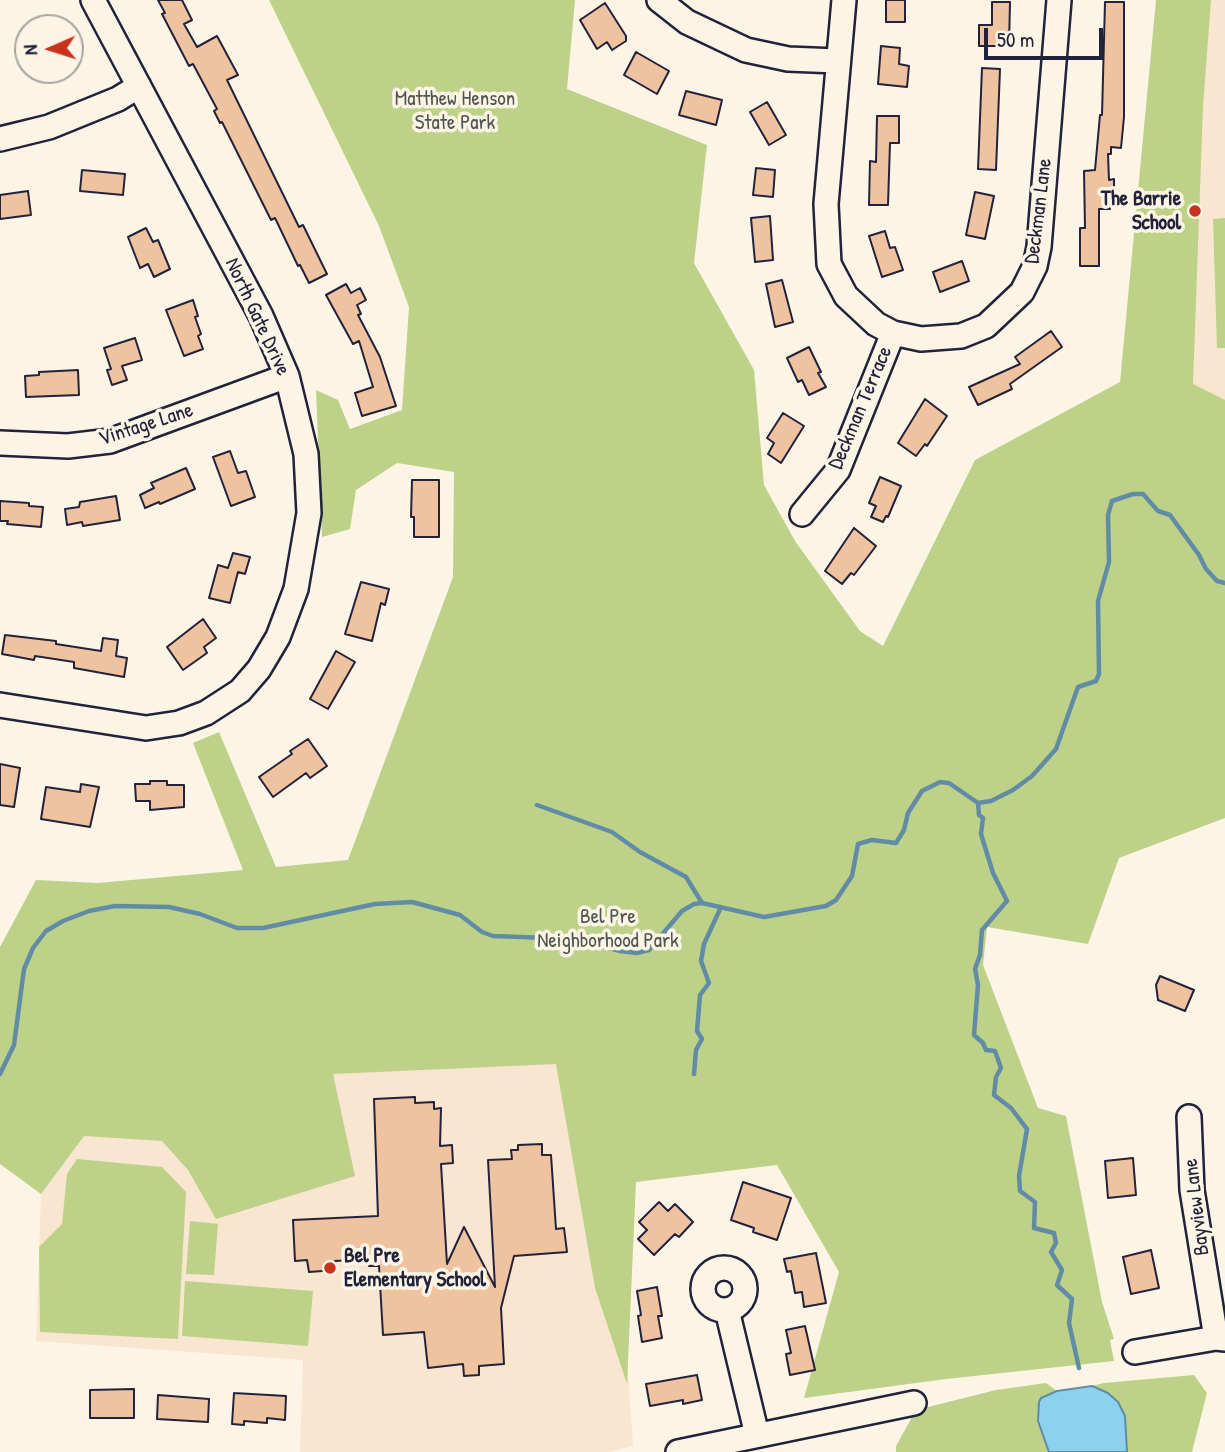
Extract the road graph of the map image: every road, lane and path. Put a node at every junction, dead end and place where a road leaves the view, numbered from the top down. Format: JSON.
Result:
{"nodes":[{"id":1,"x":93,"y":0,"type":"edge"},
{"id":2,"x":659,"y":0,"type":"edge"},
{"id":3,"x":844,"y":0,"type":"edge"},
{"id":4,"x":1059,"y":0,"type":"edge"},
{"id":5,"x":837,"y":61,"type":"junction"},
{"id":6,"x":139,"y":86,"type":"junction"},
{"id":7,"x":0,"y":139,"type":"edge"},
{"id":8,"x":893,"y":333,"type":"junction"},
{"id":9,"x":287,"y":376,"type":"junction"},
{"id":10,"x":0,"y":443,"type":"edge"},
{"id":11,"x":802,"y":514,"type":"dead end"},
{"id":12,"x":0,"y":705,"type":"edge"},
{"id":13,"x":1189,"y":1117,"type":"dead end"},
{"id":14,"x":727,"y":1310,"type":"dead end"},
{"id":15,"x":1221,"y":1338,"type":"edge"},
{"id":16,"x":1135,"y":1352,"type":"dead end"},
{"id":17,"x":914,"y":1403,"type":"dead end"},
{"id":18,"x":757,"y":1435,"type":"junction"},
{"id":19,"x":678,"y":1452,"type":"edge"}],
"edges":[{"from":1,"to":6,"type":"street","name":"North Gate Drive"},
{"from":2,"to":5,"type":"street"},
{"from":3,"to":5,"type":"street","name":"Deckman Lane"},
{"from":4,"to":8,"type":"street","name":"Deckman Lane"},
{"from":5,"to":8,"type":"street","name":"Deckman Lane"},
{"from":6,"to":7,"type":"street"},
{"from":6,"to":9,"type":"street","name":"North Gate Drive"},
{"from":8,"to":11,"type":"street","name":"Deckman Terrace"},
{"from":9,"to":10,"type":"street","name":"Vintage Lane"},
{"from":9,"to":12,"type":"street","name":"North Gate Drive"},
{"from":13,"to":15,"type":"street","name":"Bayview Lane"},
{"from":14,"to":18,"type":"street"},
{"from":15,"to":16,"type":"street"},
{"from":17,"to":18,"type":"street"},
{"from":18,"to":19,"type":"street"}]}
